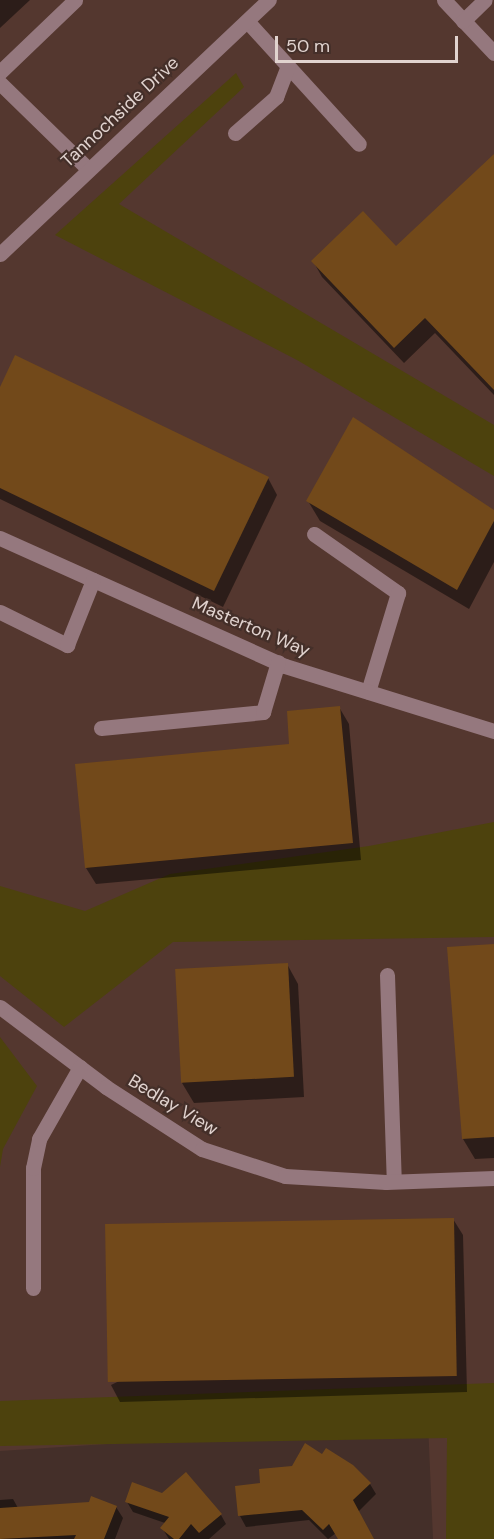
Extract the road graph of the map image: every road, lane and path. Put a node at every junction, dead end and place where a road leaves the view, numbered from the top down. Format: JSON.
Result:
{"nodes":[{"id":1,"x":75,"y":0,"type":"edge"},
{"id":2,"x":269,"y":0,"type":"edge"},
{"id":3,"x":444,"y":0,"type":"edge"},
{"id":4,"x":485,"y":0,"type":"edge"},
{"id":5,"x":247,"y":21,"type":"junction"},
{"id":6,"x":463,"y":21,"type":"junction"},
{"id":7,"x":494,"y":53,"type":"edge"},
{"id":8,"x":288,"y":66,"type":"junction"},
{"id":9,"x":0,"y":72,"type":"edge"},
{"id":10,"x":0,"y":83,"type":"edge"},
{"id":11,"x":235,"y":133,"type":"dead end"},
{"id":12,"x":359,"y":144,"type":"dead end"},
{"id":13,"x":87,"y":168,"type":"junction"},
{"id":14,"x":0,"y":254,"type":"edge"},
{"id":15,"x":314,"y":534,"type":"dead end"},
{"id":16,"x":0,"y":538,"type":"edge"},
{"id":17,"x":93,"y":580,"type":"junction"},
{"id":18,"x":0,"y":612,"type":"edge"},
{"id":19,"x":278,"y":662,"type":"junction"},
{"id":20,"x":368,"y":692,"type":"junction"},
{"id":21,"x":101,"y":728,"type":"dead end"},
{"id":22,"x":494,"y":731,"type":"edge"},
{"id":23,"x":387,"y":975,"type":"dead end"},
{"id":24,"x":0,"y":1007,"type":"edge"},
{"id":25,"x":80,"y":1067,"type":"junction"},
{"id":26,"x":494,"y":1178,"type":"edge"},
{"id":27,"x":394,"y":1181,"type":"junction"},
{"id":28,"x":33,"y":1288,"type":"dead end"}],
"edges":[{"from":1,"to":9,"type":"street"},
{"from":2,"to":5,"type":"street","name":"Tannochside Drive"},
{"from":3,"to":6,"type":"street"},
{"from":4,"to":6,"type":"street"},
{"from":5,"to":8,"type":"street"},
{"from":5,"to":13,"type":"street","name":"Tannochside Drive"},
{"from":6,"to":7,"type":"street"},
{"from":8,"to":11,"type":"street"},
{"from":8,"to":12,"type":"street"},
{"from":10,"to":13,"type":"street"},
{"from":13,"to":14,"type":"street","name":"Tannochside Drive"},
{"from":15,"to":20,"type":"street"},
{"from":16,"to":17,"type":"street","name":"Masterton Way"},
{"from":17,"to":18,"type":"street"},
{"from":17,"to":19,"type":"street","name":"Masterton Way"},
{"from":19,"to":20,"type":"street","name":"Masterton Way"},
{"from":19,"to":21,"type":"street"},
{"from":20,"to":22,"type":"street","name":"Masterton Way"},
{"from":23,"to":27,"type":"street"},
{"from":24,"to":25,"type":"street","name":"Bedlay View"},
{"from":25,"to":27,"type":"street","name":"Bedlay View"},
{"from":25,"to":28,"type":"street"},
{"from":26,"to":27,"type":"street","name":"Bedlay View"}]}
